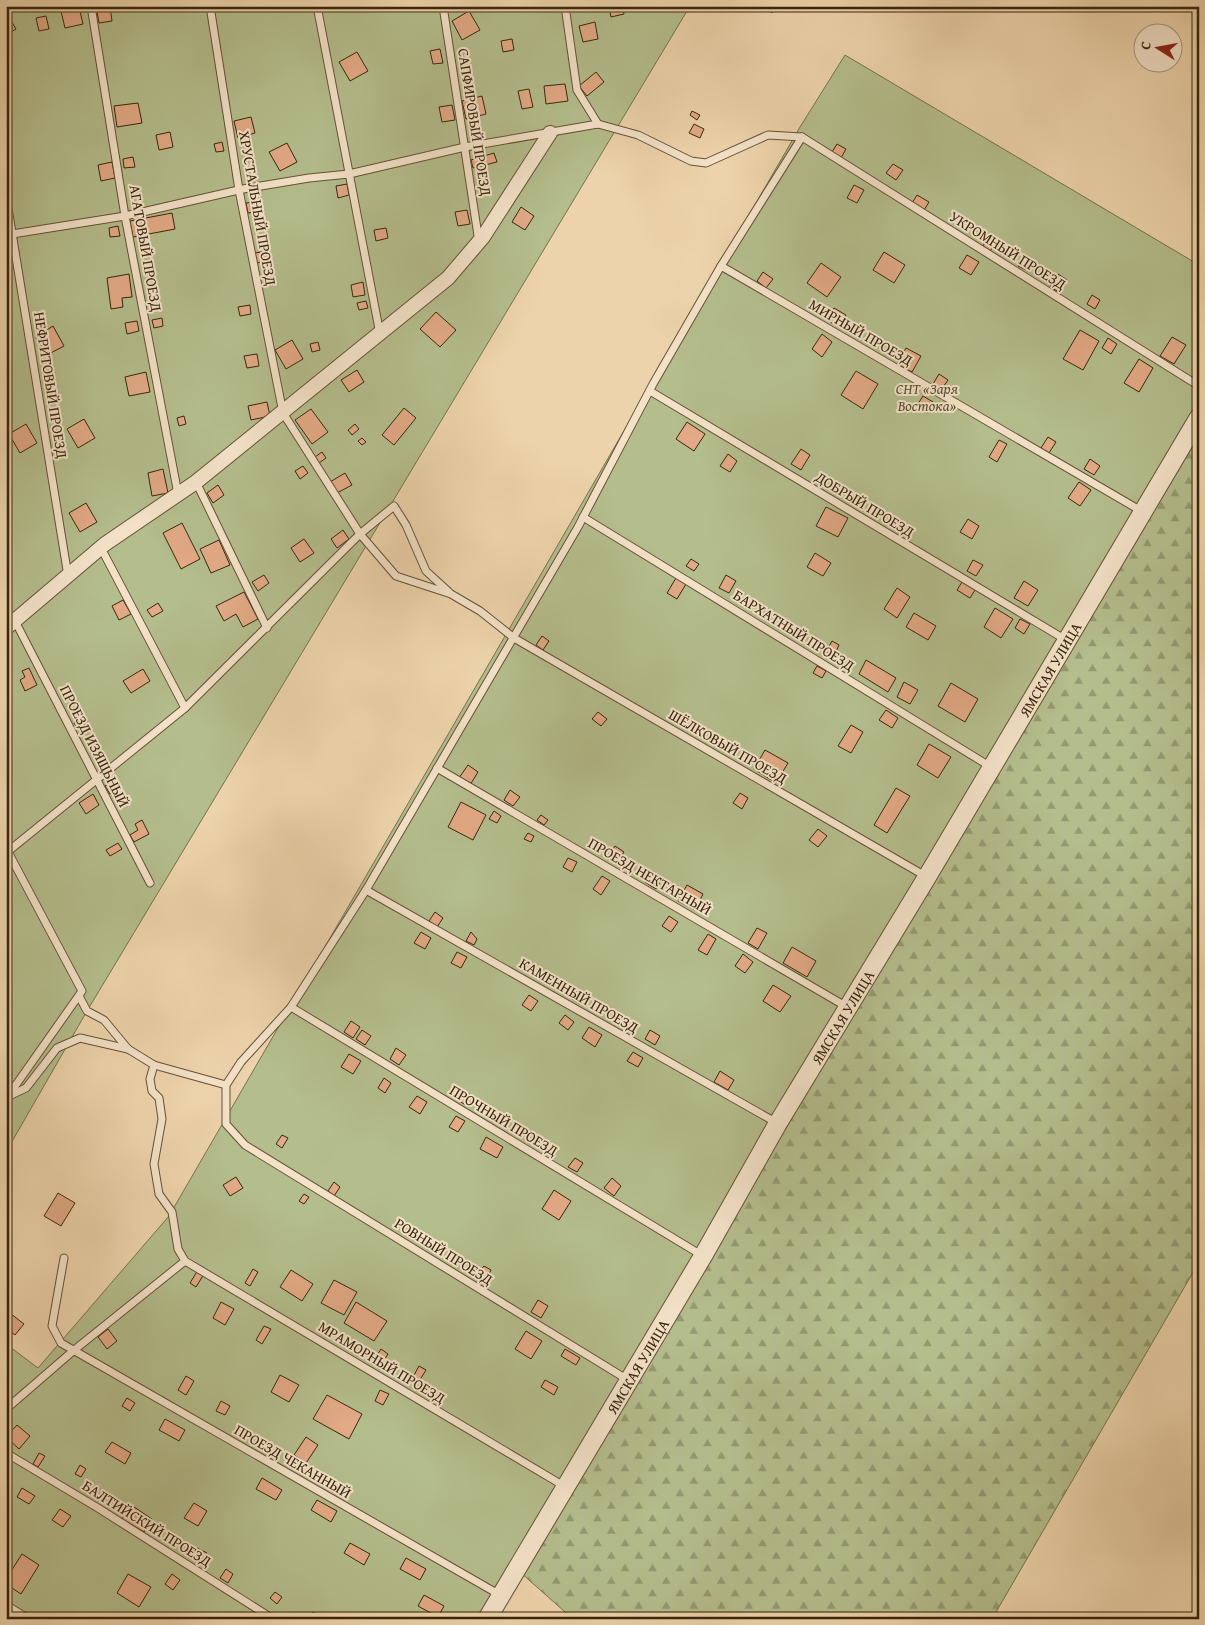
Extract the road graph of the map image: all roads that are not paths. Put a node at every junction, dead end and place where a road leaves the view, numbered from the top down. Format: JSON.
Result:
{"nodes":[{"id":1,"x":91,"y":6,"type":"edge"},
{"id":2,"x":210,"y":6,"type":"edge"},
{"id":3,"x":317,"y":6,"type":"edge"},
{"id":4,"x":443,"y":6,"type":"edge"},
{"id":5,"x":565,"y":6,"type":"edge"},
{"id":6,"x":598,"y":124,"type":"junction"},
{"id":7,"x":550,"y":133,"type":"junction"},
{"id":8,"x":802,"y":137,"type":"junction"},
{"id":9,"x":466,"y":147,"type":"junction"},
{"id":10,"x":349,"y":174,"type":"junction"},
{"id":11,"x":240,"y":190,"type":"junction"},
{"id":12,"x":6,"y":196,"type":"edge"},
{"id":13,"x":125,"y":216,"type":"junction"},
{"id":14,"x":9,"y":235,"type":"edge"},
{"id":15,"x":479,"y":242,"type":"junction"},
{"id":16,"x":721,"y":266,"type":"junction"},
{"id":17,"x":380,"y":334,"type":"junction"},
{"id":18,"x":1199,"y":386,"type":"edge"},
{"id":19,"x":650,"y":391,"type":"junction"},
{"id":20,"x":283,"y":413,"type":"junction"},
{"id":21,"x":1199,"y":417,"type":"edge"},
{"id":22,"x":196,"y":482,"type":"junction"},
{"id":23,"x":178,"y":494,"type":"junction"},
{"id":24,"x":1143,"y":512,"type":"junction"},
{"id":25,"x":583,"y":517,"type":"junction"},
{"id":26,"x":360,"y":534,"type":"junction"},
{"id":27,"x":101,"y":548,"type":"junction"},
{"id":28,"x":68,"y":578,"type":"junction"},
{"id":29,"x":451,"y":594,"type":"junction"},
{"id":30,"x":11,"y":625,"type":"edge"},
{"id":31,"x":267,"y":628,"type":"junction"},
{"id":32,"x":514,"y":638,"type":"junction"},
{"id":33,"x":1066,"y":640,"type":"junction"},
{"id":34,"x":185,"y":708,"type":"junction"},
{"id":35,"x":991,"y":767,"type":"junction"},
{"id":36,"x":437,"y":768,"type":"junction"},
{"id":37,"x":96,"y":779,"type":"junction"},
{"id":38,"x":7,"y":852,"type":"edge"},
{"id":39,"x":927,"y":877,"type":"junction"},
{"id":40,"x":150,"y":883,"type":"dead end"},
{"id":41,"x":366,"y":890,"type":"junction"},
{"id":42,"x":81,"y":994,"type":"junction"},
{"id":43,"x":291,"y":1007,"type":"junction"},
{"id":44,"x":848,"y":1007,"type":"junction"},
{"id":45,"x":128,"y":1049,"type":"junction"},
{"id":46,"x":154,"y":1065,"type":"junction"},
{"id":47,"x":226,"y":1085,"type":"junction"},
{"id":48,"x":7,"y":1096,"type":"edge"},
{"id":49,"x":778,"y":1123,"type":"junction"},
{"id":50,"x":703,"y":1256,"type":"junction"},
{"id":51,"x":64,"y":1258,"type":"dead end"},
{"id":52,"x":185,"y":1261,"type":"junction"},
{"id":53,"x":73,"y":1351,"type":"junction"},
{"id":54,"x":628,"y":1380,"type":"junction"},
{"id":55,"x":6,"y":1409,"type":"edge"},
{"id":56,"x":6,"y":1453,"type":"edge"},
{"id":57,"x":564,"y":1486,"type":"junction"},
{"id":58,"x":500,"y":1595,"type":"junction"},
{"id":59,"x":6,"y":1605,"type":"edge"},
{"id":60,"x":29,"y":1619,"type":"edge"},
{"id":61,"x":273,"y":1619,"type":"edge"},
{"id":62,"x":487,"y":1619,"type":"edge"}],
"edges":[{"from":1,"to":13,"type":"lane","name":"АГАТОВЫЙ ПРОЕЗД"},
{"from":2,"to":11,"type":"lane","name":"ХРУСТАЛЬНЫЙ ПРОЕЗД"},
{"from":3,"to":10,"type":"lane"},
{"from":4,"to":9,"type":"lane","name":"САПФИРОВЫЙ ПРОЕЗД"},
{"from":5,"to":6,"type":"lane"},
{"from":6,"to":7,"type":"lane"},
{"from":6,"to":8,"type":"lane"},
{"from":7,"to":9,"type":"lane"},
{"from":7,"to":15,"type":"street"},
{"from":8,"to":16,"type":"lane"},
{"from":8,"to":18,"type":"lane","name":"УКРОМНЫЙ ПРОЕЗД"},
{"from":9,"to":10,"type":"lane"},
{"from":9,"to":15,"type":"lane","name":"САПФИРОВЫЙ ПРОЕЗД"},
{"from":10,"to":11,"type":"lane"},
{"from":10,"to":17,"type":"lane"},
{"from":11,"to":13,"type":"lane"},
{"from":11,"to":20,"type":"lane","name":"ХРУСТАЛЬНЫЙ ПРОЕЗД"},
{"from":12,"to":14,"type":"lane","name":"НЕФРИТОВЫЙ ПРОЕЗД"},
{"from":13,"to":14,"type":"lane"},
{"from":13,"to":23,"type":"lane","name":"АГАТОВЫЙ ПРОЕЗД"},
{"from":14,"to":28,"type":"lane","name":"НЕФРИТОВЫЙ ПРОЕЗД"},
{"from":15,"to":17,"type":"street"},
{"from":16,"to":19,"type":"lane"},
{"from":16,"to":24,"type":"lane","name":"МИРНЫЙ ПРОЕЗД"},
{"from":17,"to":20,"type":"street"},
{"from":19,"to":25,"type":"lane"},
{"from":19,"to":33,"type":"lane","name":"ДОБРЫЙ ПРОЕЗД"},
{"from":20,"to":22,"type":"street"},
{"from":20,"to":26,"type":"lane"},
{"from":21,"to":24,"type":"street","name":"ЯМСКАЯ УЛИЦА"},
{"from":22,"to":23,"type":"street"},
{"from":22,"to":31,"type":"lane"},
{"from":23,"to":27,"type":"street"},
{"from":24,"to":33,"type":"street","name":"ЯМСКАЯ УЛИЦА"},
{"from":25,"to":32,"type":"lane"},
{"from":25,"to":35,"type":"lane","name":"БАРХАТНЫЙ ПРОЕЗД"},
{"from":26,"to":29,"type":"lane"},
{"from":26,"to":29,"type":"lane"},
{"from":26,"to":31,"type":"lane"},
{"from":27,"to":28,"type":"street"},
{"from":27,"to":34,"type":"lane"},
{"from":28,"to":30,"type":"street"},
{"from":29,"to":32,"type":"lane","name":"ШЁЛКОВЫЙ ПРОЕЗД"},
{"from":30,"to":37,"type":"lane","name":"ПРОЕЗД ИЗЯЩЬНЫЙ"},
{"from":31,"to":34,"type":"lane"},
{"from":32,"to":36,"type":"lane"},
{"from":32,"to":39,"type":"lane","name":"ШЁЛКОВЫЙ ПРОЕЗД"},
{"from":33,"to":35,"type":"street","name":"ЯМСКАЯ УЛИЦА"},
{"from":34,"to":37,"type":"lane"},
{"from":35,"to":39,"type":"street","name":"ЯМСКАЯ УЛИЦА"},
{"from":36,"to":41,"type":"lane"},
{"from":36,"to":44,"type":"lane","name":"ПРОЕЗД НЕКТАРНЫЙ"},
{"from":37,"to":38,"type":"lane"},
{"from":37,"to":40,"type":"lane","name":"ПРОЕЗД ИЗЯЩЬНЫЙ"},
{"from":38,"to":42,"type":"lane"},
{"from":39,"to":44,"type":"street","name":"ЯМСКАЯ УЛИЦА"},
{"from":41,"to":43,"type":"lane"},
{"from":41,"to":49,"type":"lane","name":"КАМЕННЫЙ ПРОЕЗД"},
{"from":42,"to":45,"type":"lane"},
{"from":42,"to":48,"type":"lane"},
{"from":43,"to":47,"type":"lane"},
{"from":43,"to":50,"type":"lane","name":"ПРОЧНЫЙ ПРОЕЗД"},
{"from":44,"to":49,"type":"street","name":"ЯМСКАЯ УЛИЦА"},
{"from":45,"to":46,"type":"lane"},
{"from":45,"to":48,"type":"lane"},
{"from":46,"to":47,"type":"lane"},
{"from":46,"to":52,"type":"lane"},
{"from":47,"to":54,"type":"lane","name":"РОВНЫЙ ПРОЕЗД"},
{"from":49,"to":50,"type":"street","name":"ЯМСКАЯ УЛИЦА"},
{"from":50,"to":54,"type":"street","name":"ЯМСКАЯ УЛИЦА"},
{"from":51,"to":53,"type":"lane","name":"ПРОЕЗД ЧЕКАННЫЙ"},
{"from":52,"to":53,"type":"lane"},
{"from":52,"to":57,"type":"lane","name":"МРАМОРНЫЙ ПРОЕЗД"},
{"from":53,"to":55,"type":"lane"},
{"from":53,"to":58,"type":"lane","name":"ПРОЕЗД ЧЕКАННЫЙ"},
{"from":54,"to":57,"type":"street","name":"ЯМСКАЯ УЛИЦА"},
{"from":56,"to":61,"type":"lane","name":"БАЛТИЙСКИЙ ПРОЕЗД"},
{"from":57,"to":58,"type":"street","name":"ЯМСКАЯ УЛИЦА"},
{"from":58,"to":62,"type":"street","name":"ЯМСКАЯ УЛИЦА"},
{"from":59,"to":60,"type":"lane"}]}
